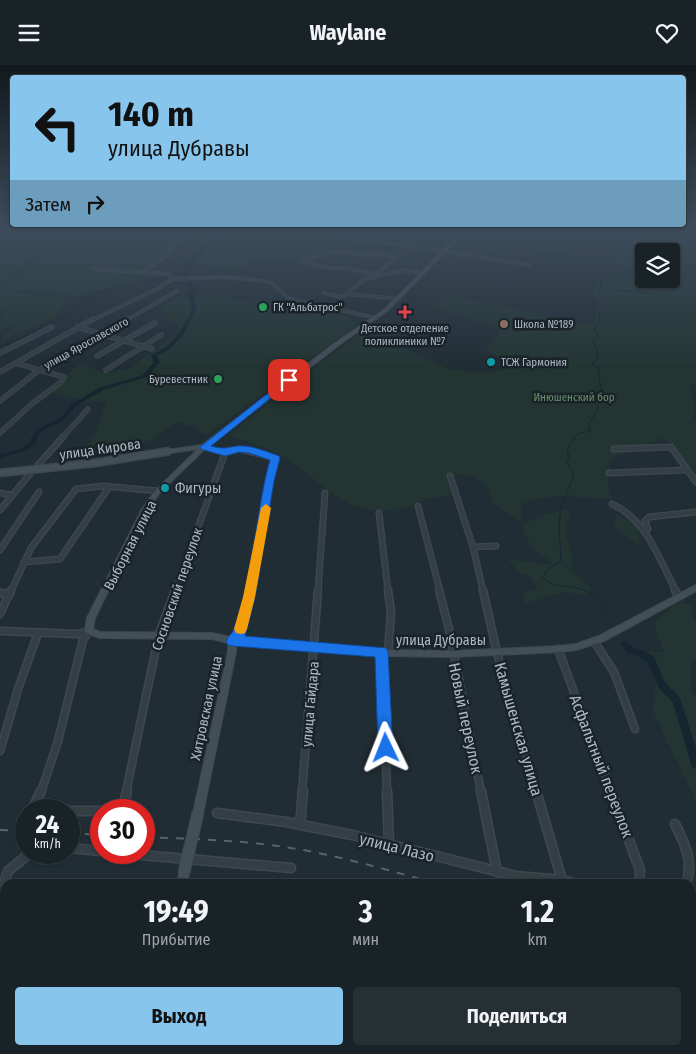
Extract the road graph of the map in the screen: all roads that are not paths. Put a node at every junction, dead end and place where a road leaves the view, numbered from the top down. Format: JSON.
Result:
{"nodes":[{"id":1,"x":165,"y":276,"type":"edge"},
{"id":2,"x":378,"y":276,"type":"edge"},
{"id":3,"x":420,"y":276,"type":"edge"},
{"id":4,"x":172,"y":277,"type":"junction"},
{"id":5,"x":177,"y":291,"type":"dead end"},
{"id":6,"x":324,"y":293,"type":"dead end"},
{"id":7,"x":346,"y":295,"type":"junction"},
{"id":8,"x":399,"y":299,"type":"junction"},
{"id":9,"x":376,"y":318,"type":"junction"},
{"id":10,"x":155,"y":323,"type":"dead end"},
{"id":11,"x":52,"y":327,"type":"dead end"},
{"id":12,"x":76,"y":327,"type":"junction"},
{"id":13,"x":99,"y":334,"type":"junction"},
{"id":14,"x":161,"y":335,"type":"dead end"},
{"id":15,"x":123,"y":340,"type":"junction"},
{"id":16,"x":142,"y":345,"type":"junction"},
{"id":17,"x":152,"y":349,"type":"dead end"},
{"id":18,"x":0,"y":353,"type":"edge"},
{"id":19,"x":97,"y":356,"type":"dead end"},
{"id":20,"x":15,"y":363,"type":"junction"},
{"id":21,"x":38,"y":370,"type":"junction"},
{"id":22,"x":106,"y":370,"type":"dead end"},
{"id":23,"x":0,"y":372,"type":"edge"},
{"id":24,"x":0,"y":401,"type":"edge"},
{"id":25,"x":88,"y":409,"type":"dead end"},
{"id":26,"x":2,"y":428,"type":"edge"},
{"id":27,"x":0,"y":433,"type":"edge"},
{"id":28,"x":204,"y":447,"type":"junction"},
{"id":29,"x":614,"y":449,"type":"dead end"},
{"id":30,"x":225,"y":453,"type":"junction"},
{"id":31,"x":37,"y":466,"type":"dead end"},
{"id":32,"x":688,"y":470,"type":"junction"},
{"id":33,"x":0,"y":473,"type":"edge"},
{"id":34,"x":609,"y":473,"type":"dead end"},
{"id":35,"x":30,"y":474,"type":"dead end"},
{"id":36,"x":450,"y":476,"type":"dead end"},
{"id":37,"x":696,"y":482,"type":"edge"},
{"id":38,"x":109,"y":487,"type":"junction"},
{"id":39,"x":158,"y":491,"type":"junction"},
{"id":40,"x":39,"y":492,"type":"dead end"},
{"id":41,"x":0,"y":493,"type":"edge"},
{"id":42,"x":325,"y":493,"type":"dead end"},
{"id":43,"x":12,"y":495,"type":"junction"},
{"id":44,"x":612,"y":504,"type":"dead end"},
{"id":45,"x":418,"y":506,"type":"dead end"},
{"id":46,"x":0,"y":510,"type":"edge"},
{"id":47,"x":696,"y":512,"type":"edge"},
{"id":48,"x":379,"y":513,"type":"dead end"},
{"id":49,"x":644,"y":529,"type":"junction"},
{"id":50,"x":496,"y":546,"type":"dead end"},
{"id":51,"x":473,"y":547,"type":"junction"},
{"id":52,"x":0,"y":550,"type":"edge"},
{"id":53,"x":24,"y":562,"type":"junction"},
{"id":54,"x":696,"y":588,"type":"edge"},
{"id":55,"x":0,"y":593,"type":"edge"},
{"id":56,"x":10,"y":594,"type":"junction"},
{"id":57,"x":678,"y":596,"type":"junction"},
{"id":58,"x":0,"y":614,"type":"edge"},
{"id":59,"x":0,"y":631,"type":"edge"},
{"id":60,"x":89,"y":631,"type":"junction"},
{"id":61,"x":38,"y":633,"type":"junction"},
{"id":62,"x":159,"y":634,"type":"junction"},
{"id":63,"x":232,"y":641,"type":"junction"},
{"id":64,"x":594,"y":641,"type":"junction"},
{"id":65,"x":314,"y":647,"type":"junction"},
{"id":66,"x":558,"y":649,"type":"junction"},
{"id":67,"x":385,"y":652,"type":"junction"},
{"id":68,"x":497,"y":653,"type":"junction"},
{"id":69,"x":453,"y":654,"type":"junction"},
{"id":70,"x":635,"y":729,"type":"dead end"},
{"id":71,"x":0,"y":751,"type":"edge"},
{"id":72,"x":37,"y":799,"type":"edge"},
{"id":73,"x":125,"y":799,"type":"edge"},
{"id":74,"x":217,"y":813,"type":"dead end"},
{"id":75,"x":675,"y":824,"type":"dead end"},
{"id":76,"x":300,"y":825,"type":"junction"},
{"id":77,"x":389,"y":844,"type":"junction"},
{"id":78,"x":155,"y":856,"type":"edge"},
{"id":79,"x":17,"y":864,"type":"edge"},
{"id":80,"x":291,"y":868,"type":"dead end"},
{"id":81,"x":497,"y":872,"type":"junction"},
{"id":82,"x":5,"y":879,"type":"edge"},
{"id":83,"x":183,"y":879,"type":"edge"},
{"id":84,"x":547,"y":879,"type":"edge"},
{"id":85,"x":562,"y":879,"type":"edge"},
{"id":86,"x":639,"y":879,"type":"edge"},
{"id":87,"x":688,"y":879,"type":"edge"}],
"edges":[{"from":1,"to":4,"type":"street"},
{"from":2,"to":7,"type":"street"},
{"from":3,"to":8,"type":"main road","name":"Выборная улица"},
{"from":4,"to":9,"type":"street"},
{"from":4,"to":12,"type":"street"},
{"from":5,"to":13,"type":"street","name":"улица Ярославского"},
{"from":6,"to":7,"type":"street"},
{"from":7,"to":8,"type":"street"},
{"from":8,"to":9,"type":"main road","name":"Выборная улица"},
{"from":9,"to":28,"type":"main road","name":"Выборная улица"},
{"from":10,"to":15,"type":"street"},
{"from":11,"to":18,"type":"street"},
{"from":12,"to":13,"type":"street"},
{"from":12,"to":20,"type":"street"},
{"from":13,"to":15,"type":"street"},
{"from":13,"to":21,"type":"street","name":"улица Ярославского"},
{"from":14,"to":16,"type":"street"},
{"from":15,"to":16,"type":"street"},
{"from":15,"to":19,"type":"street"},
{"from":16,"to":17,"type":"street"},
{"from":16,"to":22,"type":"street"},
{"from":20,"to":21,"type":"street"},
{"from":20,"to":23,"type":"street"},
{"from":21,"to":24,"type":"street","name":"улица Ярославского"},
{"from":21,"to":26,"type":"street"},
{"from":25,"to":31,"type":"street"},
{"from":26,"to":27,"type":"street"},
{"from":28,"to":30,"type":"street"},
{"from":28,"to":33,"type":"main road","name":"улица Кирова","bridge":true},
{"from":28,"to":39,"type":"main road","name":"Выборная улица"},
{"from":29,"to":32,"type":"street"},
{"from":30,"to":62,"type":"street","name":"Сосновский переулок"},
{"from":30,"to":63,"type":"street","name":"Хитровская улица"},
{"from":32,"to":34,"type":"street"},
{"from":32,"to":37,"type":"street"},
{"from":35,"to":43,"type":"street"},
{"from":36,"to":51,"type":"street","name":"Камышенская улица"},
{"from":38,"to":39,"type":"street"},
{"from":38,"to":53,"type":"street"},
{"from":38,"to":53,"type":"street"},
{"from":39,"to":60,"type":"main road","name":"Выборная улица"},
{"from":40,"to":52,"type":"street"},
{"from":41,"to":43,"type":"street"},
{"from":42,"to":65,"type":"street","name":"улица Гайдара"},
{"from":43,"to":46,"type":"street"},
{"from":44,"to":49,"type":"street"},
{"from":45,"to":69,"type":"street","name":"Новый переулок"},
{"from":47,"to":49,"type":"street"},
{"from":48,"to":67,"type":"street"},
{"from":49,"to":57,"type":"street"},
{"from":50,"to":51,"type":"street"},
{"from":51,"to":68,"type":"street","name":"Камышенская улица"},
{"from":53,"to":56,"type":"street"},
{"from":54,"to":57,"type":"main road","name":"улица Дубравы"},
{"from":55,"to":56,"type":"street"},
{"from":56,"to":58,"type":"street"},
{"from":57,"to":64,"type":"main road","name":"улица Дубравы"},
{"from":59,"to":61,"type":"street","name":"улица Дубравы"},
{"from":60,"to":61,"type":"street","name":"улица Дубравы"},
{"from":60,"to":62,"type":"main road","name":"улица Дубравы"},
{"from":60,"to":72,"type":"street","name":"Выборная улица"},
{"from":61,"to":71,"type":"street"},
{"from":62,"to":63,"type":"main road","name":"улица Дубравы"},
{"from":62,"to":73,"type":"street","name":"Сосновский переулок"},
{"from":63,"to":65,"type":"main road","name":"улица Дубравы"},
{"from":63,"to":83,"type":"main road","name":"Хитровская улица","bridge":true},
{"from":64,"to":66,"type":"main road","name":"улица Дубравы"},
{"from":64,"to":70,"type":"street"},
{"from":65,"to":67,"type":"main road","name":"улица Дубравы"},
{"from":65,"to":76,"type":"street","name":"улица Гайдара"},
{"from":66,"to":68,"type":"main road","name":"улица Дубравы"},
{"from":66,"to":86,"type":"street","name":"Асфальтный переулок"},
{"from":67,"to":69,"type":"main road","name":"улица Дубравы"},
{"from":67,"to":77,"type":"street"},
{"from":68,"to":69,"type":"main road","name":"улица Дубравы"},
{"from":68,"to":85,"type":"street","name":"Камышенская улица"},
{"from":69,"to":81,"type":"street","name":"Новый переулок"},
{"from":74,"to":76,"type":"street","name":"улица Лазо"},
{"from":75,"to":87,"type":"street"},
{"from":76,"to":77,"type":"street","name":"улица Лазо"},
{"from":77,"to":81,"type":"street","name":"улица Лазо"},
{"from":78,"to":80,"type":"street"},
{"from":79,"to":82,"type":"street"},
{"from":81,"to":84,"type":"street","name":"улица Лазо"}]}
